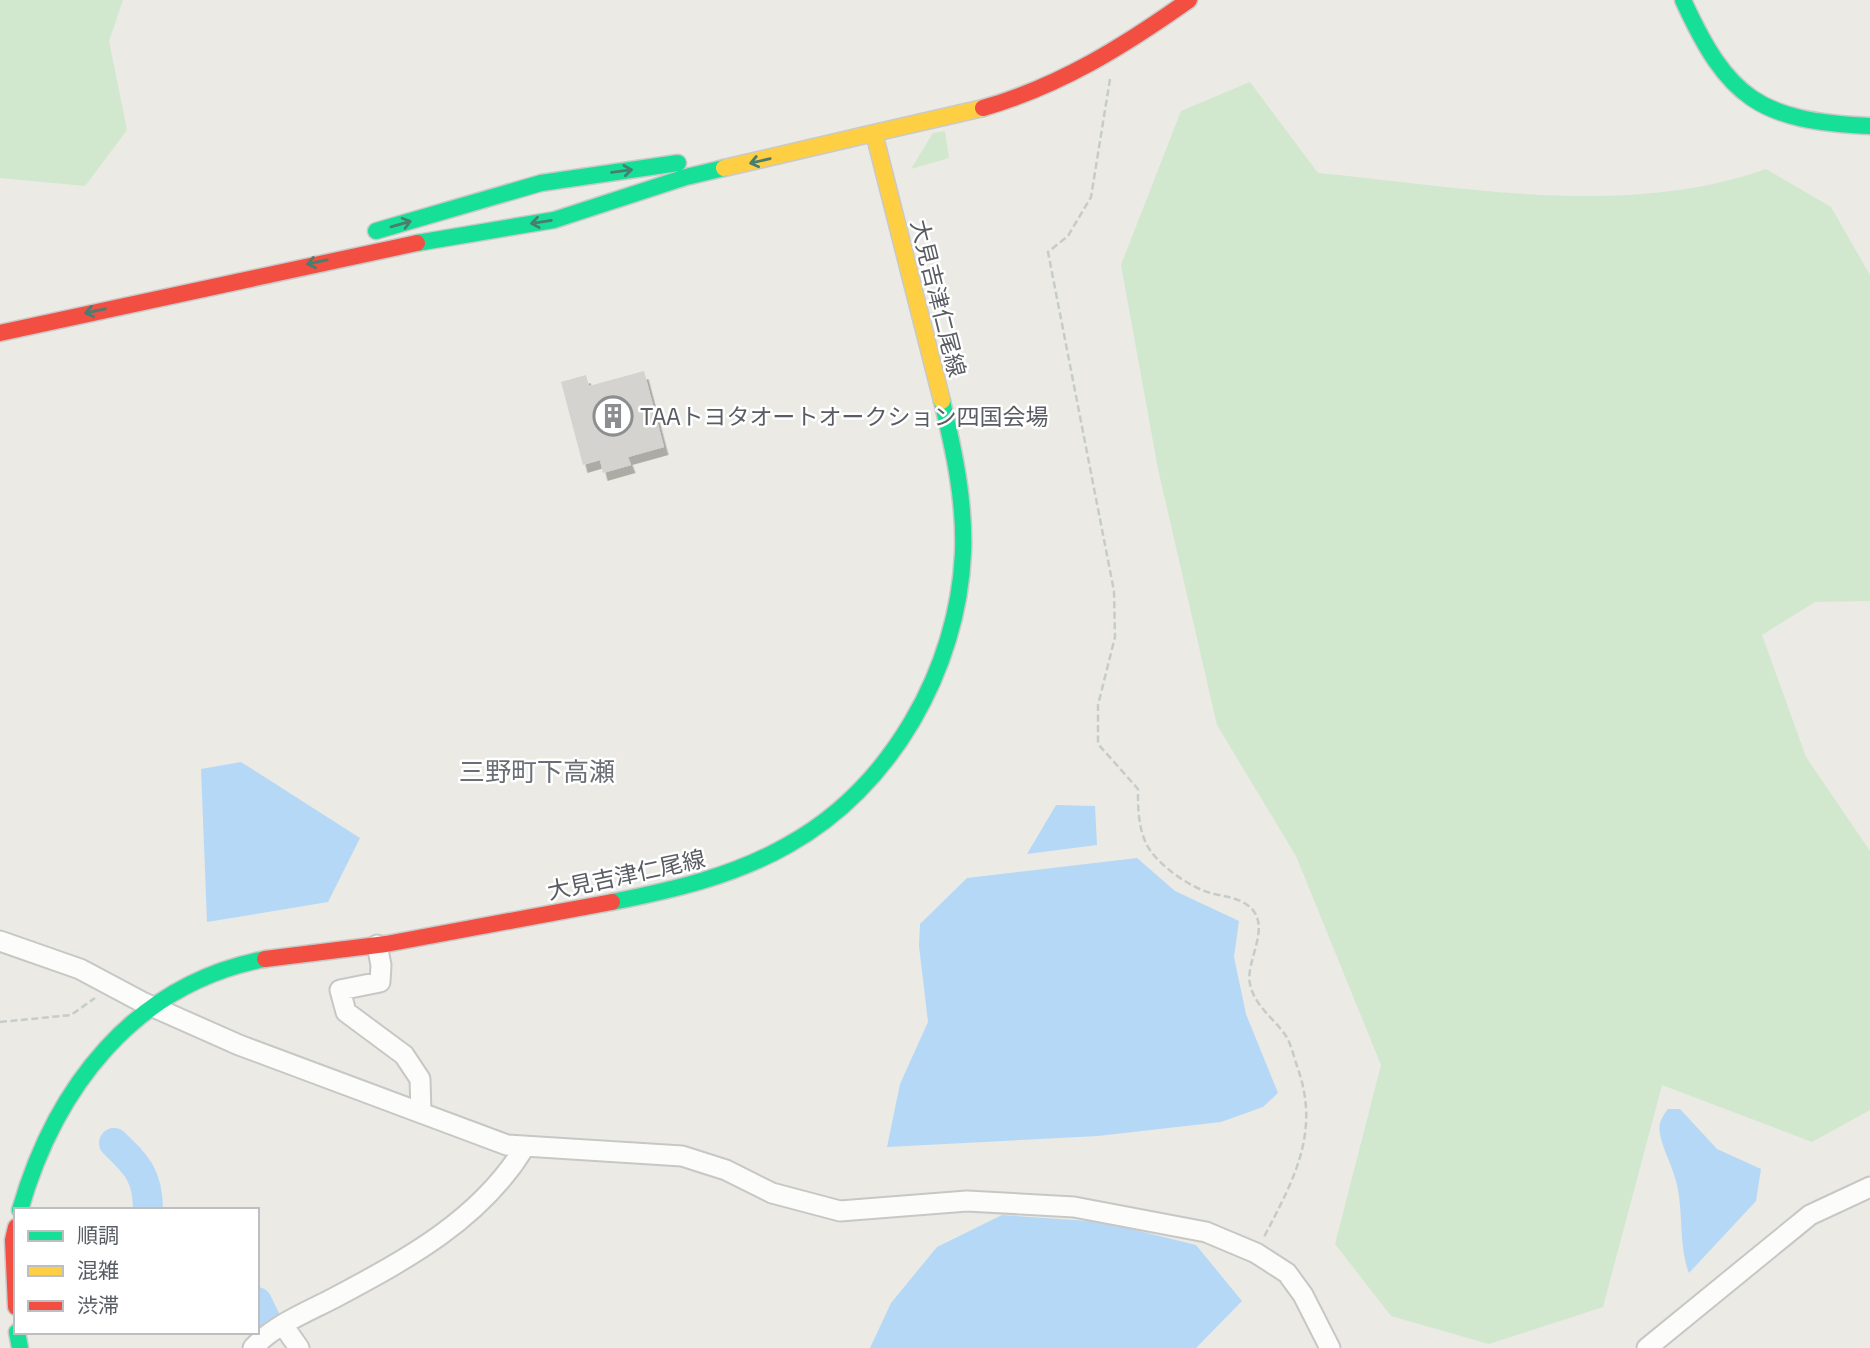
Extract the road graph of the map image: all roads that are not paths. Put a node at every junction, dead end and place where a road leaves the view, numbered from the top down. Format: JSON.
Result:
{"nodes":[{"id":1,"x":1189,"y":0,"type":"edge"},
{"id":2,"x":1683,"y":0,"type":"edge"},
{"id":3,"x":1870,"y":126,"type":"edge"},
{"id":4,"x":874,"y":133,"type":"junction"},
{"id":5,"x":354,"y":236,"type":"dead end"},
{"id":6,"x":0,"y":332,"type":"edge"},
{"id":7,"x":0,"y":941,"type":"edge"},
{"id":8,"x":377,"y":945,"type":"junction"},
{"id":9,"x":154,"y":1007,"type":"junction"},
{"id":10,"x":421,"y":1114,"type":"junction"},
{"id":11,"x":524,"y":1148,"type":"junction"},
{"id":12,"x":1870,"y":1187,"type":"edge"},
{"id":13,"x":20,"y":1208,"type":"edge"},
{"id":14,"x":14,"y":1236,"type":"edge"},
{"id":15,"x":14,"y":1262,"type":"edge"},
{"id":16,"x":283,"y":1325,"type":"junction"},
{"id":17,"x":253,"y":1348,"type":"edge"},
{"id":18,"x":299,"y":1348,"type":"edge"},
{"id":19,"x":1330,"y":1348,"type":"edge"},
{"id":20,"x":1647,"y":1348,"type":"edge"}],
"edges":[{"from":1,"to":4,"type":"main road"},
{"from":2,"to":3,"type":"main road"},
{"from":5,"to":4,"type":"main road","one_way":true},
{"from":4,"to":6,"type":"main road","one_way":true},
{"from":4,"to":8,"type":"main road","name":"大見吉津仁尾線"},
{"from":7,"to":9,"type":"street"},
{"from":8,"to":9,"type":"main road","name":"大見吉津仁尾線"},
{"from":8,"to":10,"type":"street"},
{"from":9,"to":10,"type":"street"},
{"from":9,"to":13,"type":"main road","name":"大見吉津仁尾線"},
{"from":10,"to":11,"type":"street"},
{"from":11,"to":16,"type":"street"},
{"from":11,"to":19,"type":"street"},
{"from":12,"to":20,"type":"street"},
{"from":14,"to":15,"type":"main road"},
{"from":16,"to":17,"type":"street"},
{"from":16,"to":18,"type":"street"}]}
